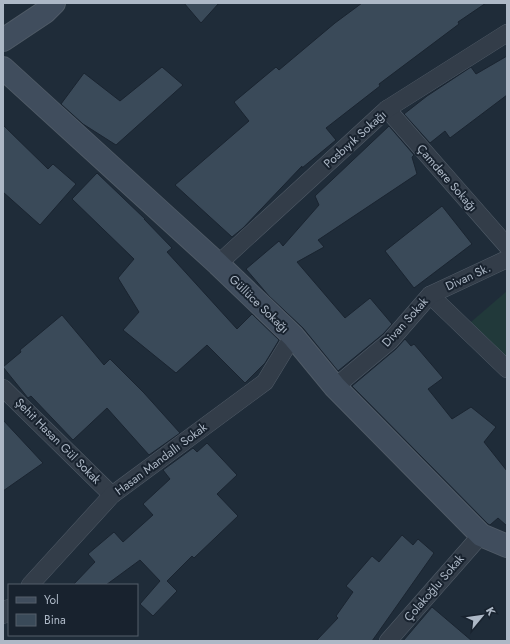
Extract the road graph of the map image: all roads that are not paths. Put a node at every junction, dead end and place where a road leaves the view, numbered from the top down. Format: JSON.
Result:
{"nodes":[{"id":1,"x":54,"y":3,"type":"edge"},
{"id":2,"x":507,"y":33,"type":"edge"},
{"id":3,"x":3,"y":40,"type":"edge"},
{"id":4,"x":3,"y":68,"type":"edge"},
{"id":5,"x":387,"y":110,"type":"junction"},
{"id":6,"x":507,"y":246,"type":"edge"},
{"id":7,"x":507,"y":259,"type":"edge"},
{"id":8,"x":218,"y":264,"type":"junction"},
{"id":9,"x":430,"y":295,"type":"junction"},
{"id":10,"x":293,"y":336,"type":"junction"},
{"id":11,"x":507,"y":369,"type":"edge"},
{"id":12,"x":335,"y":387,"type":"junction"},
{"id":13,"x":3,"y":388,"type":"edge"},
{"id":14,"x":112,"y":495,"type":"junction"},
{"id":15,"x":481,"y":534,"type":"junction"},
{"id":16,"x":507,"y":546,"type":"edge"},
{"id":17,"x":31,"y":584,"type":"edge"},
{"id":18,"x":388,"y":641,"type":"edge"}],
"edges":[{"from":1,"to":3,"type":"street"},
{"from":2,"to":5,"type":"street","name":"Posbıyık Sokağı"},
{"from":4,"to":8,"type":"street","name":"Güllüce Sokağı"},
{"from":5,"to":6,"type":"street","name":"Çamdere Sokağı"},
{"from":5,"to":8,"type":"street","name":"Posbıyık Sokağı"},
{"from":7,"to":9,"type":"street","name":"Divan Sk."},
{"from":8,"to":10,"type":"street","name":"Güllüce Sokağı"},
{"from":9,"to":11,"type":"street","name":"Divan Sokak"},
{"from":9,"to":12,"type":"street","name":"Divan Sokak"},
{"from":10,"to":12,"type":"street","name":"Güllüce Sokağı"},
{"from":10,"to":14,"type":"street","name":"Hasan Mandallı Sokak"},
{"from":12,"to":15,"type":"street","name":"Güllüce Sokağı"},
{"from":13,"to":14,"type":"street","name":"Şehit Hasan Gül Sokak"},
{"from":14,"to":17,"type":"street","name":"Hasan Mandallı Sokak"},
{"from":15,"to":16,"type":"street","name":"Güllüce Sokağı"},
{"from":15,"to":18,"type":"street","name":"Çolakoğlu Sokak"}]}
